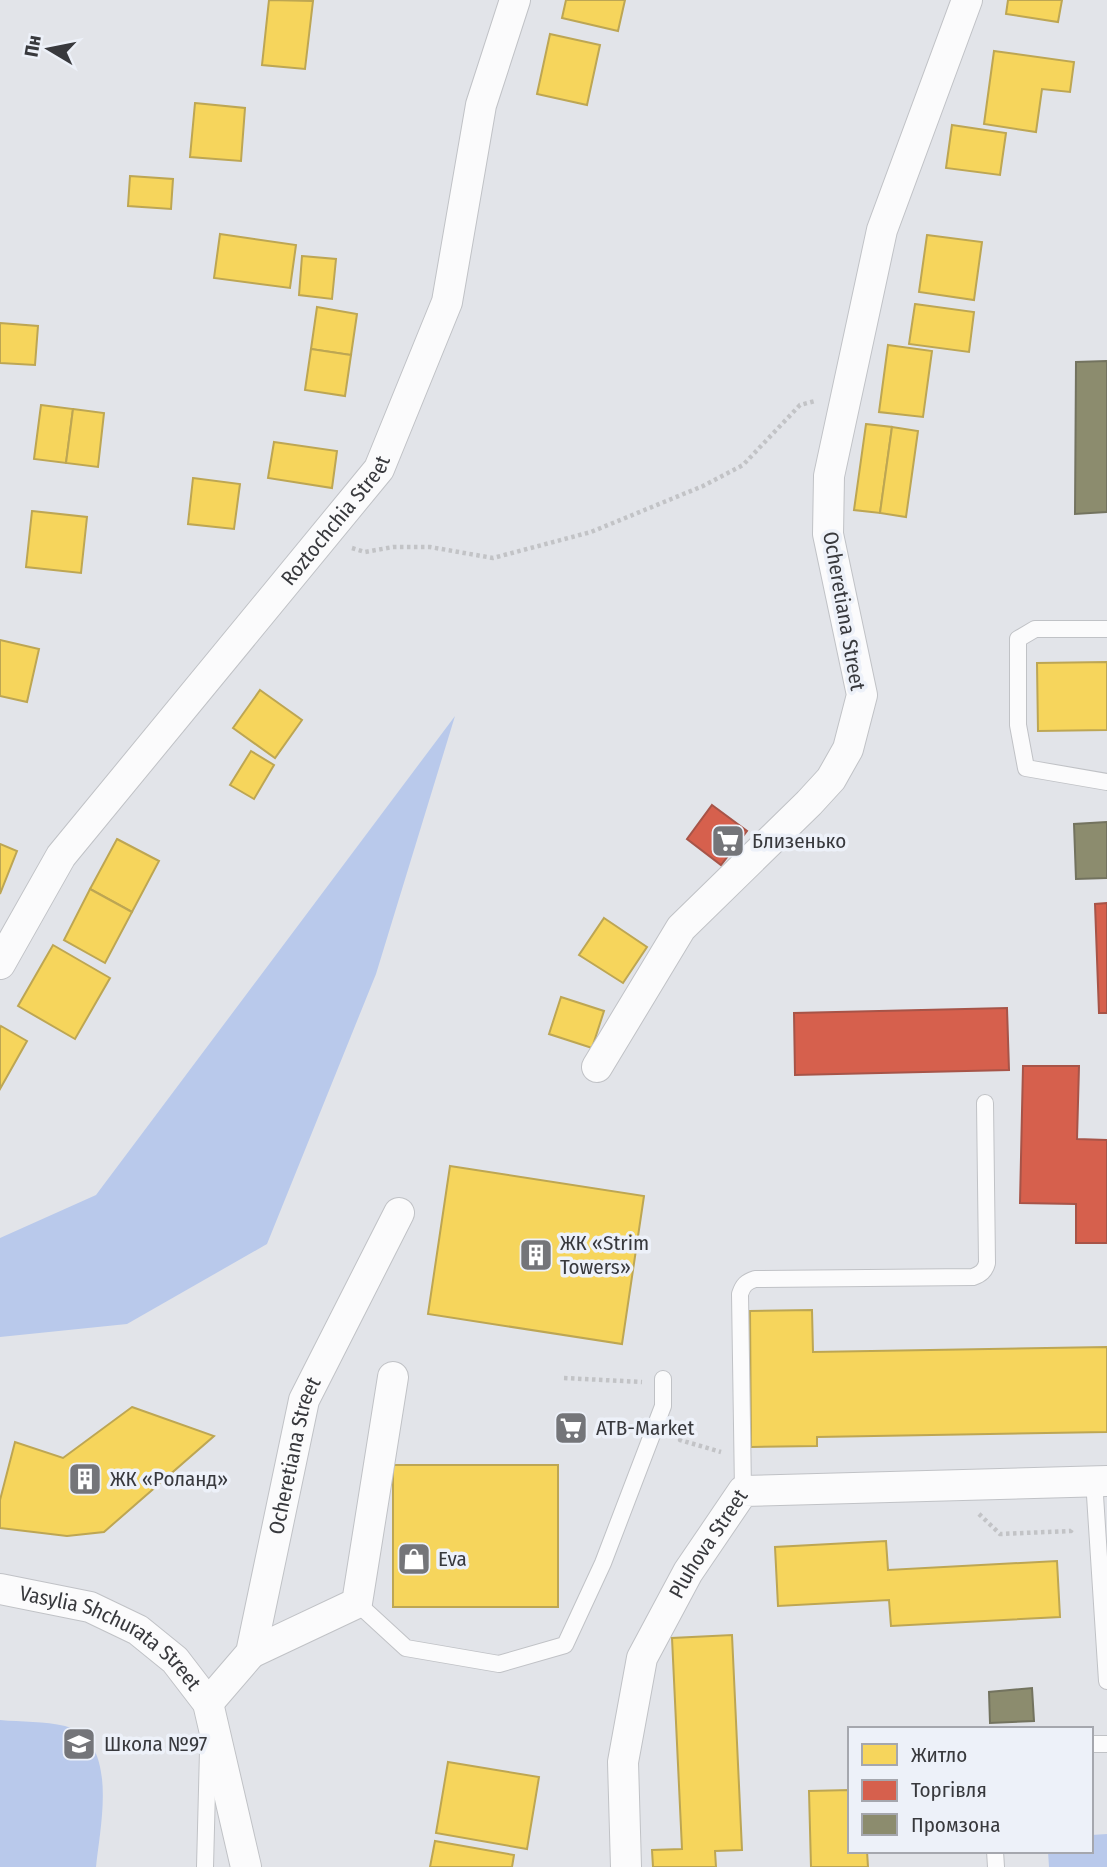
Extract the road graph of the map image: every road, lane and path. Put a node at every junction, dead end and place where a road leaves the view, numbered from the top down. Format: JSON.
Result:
{"nodes":[{"id":1,"x":515,"y":0,"type":"edge"},
{"id":2,"x":967,"y":0,"type":"edge"},
{"id":3,"x":846,"y":394,"type":"junction"},
{"id":4,"x":327,"y":533,"type":"junction"},
{"id":5,"x":1107,"y":629,"type":"edge"},
{"id":6,"x":1107,"y":782,"type":"edge"},
{"id":7,"x":0,"y":964,"type":"edge"},
{"id":8,"x":597,"y":1067,"type":"dead end"},
{"id":9,"x":985,"y":1103,"type":"dead end"},
{"id":10,"x":399,"y":1213,"type":"dead end"},
{"id":11,"x":393,"y":1377,"type":"dead end"},
{"id":12,"x":564,"y":1378,"type":"dead end"},
{"id":13,"x":663,"y":1379,"type":"dead end"},
{"id":14,"x":647,"y":1382,"type":"dead end"},
{"id":15,"x":685,"y":1421,"type":"dead end"},
{"id":16,"x":742,"y":1458,"type":"junction"},
{"id":17,"x":1099,"y":1485,"type":"edge"},
{"id":18,"x":743,"y":1491,"type":"junction"},
{"id":19,"x":975,"y":1511,"type":"dead end"},
{"id":20,"x":0,"y":1589,"type":"edge"},
{"id":21,"x":357,"y":1603,"type":"junction"},
{"id":22,"x":251,"y":1653,"type":"junction"},
{"id":23,"x":1107,"y":1681,"type":"edge"},
{"id":24,"x":208,"y":1703,"type":"junction"},
{"id":25,"x":205,"y":1867,"type":"edge"},
{"id":26,"x":246,"y":1867,"type":"edge"},
{"id":27,"x":626,"y":1867,"type":"edge"}],
"edges":[{"from":1,"to":4,"type":"street","name":"Roztochchia Street"},
{"from":2,"to":3,"type":"street","name":"Ocheretiana Street"},
{"from":3,"to":4,"type":"path"},
{"from":3,"to":8,"type":"street","name":"Ocheretiana Street"},
{"from":4,"to":7,"type":"street","name":"Roztochchia Street"},
{"from":5,"to":6,"type":"lane"},
{"from":9,"to":16,"type":"lane"},
{"from":10,"to":22,"type":"street","name":"Ocheretiana Street"},
{"from":11,"to":21,"type":"street"},
{"from":12,"to":14,"type":"path"},
{"from":13,"to":21,"type":"lane"},
{"from":15,"to":16,"type":"path"},
{"from":16,"to":18,"type":"lane"},
{"from":17,"to":18,"type":"street","name":"Pluhova Street"},
{"from":17,"to":19,"type":"path"},
{"from":17,"to":23,"type":"lane"},
{"from":18,"to":27,"type":"street","name":"Pluhova Street"},
{"from":20,"to":24,"type":"street","name":"Vasylia Shchurata Street"},
{"from":21,"to":22,"type":"street"},
{"from":22,"to":24,"type":"street","name":"Ocheretiana Street"},
{"from":24,"to":25,"type":"lane"},
{"from":24,"to":26,"type":"street","name":"Vasylia Shchurata Street"}]}
